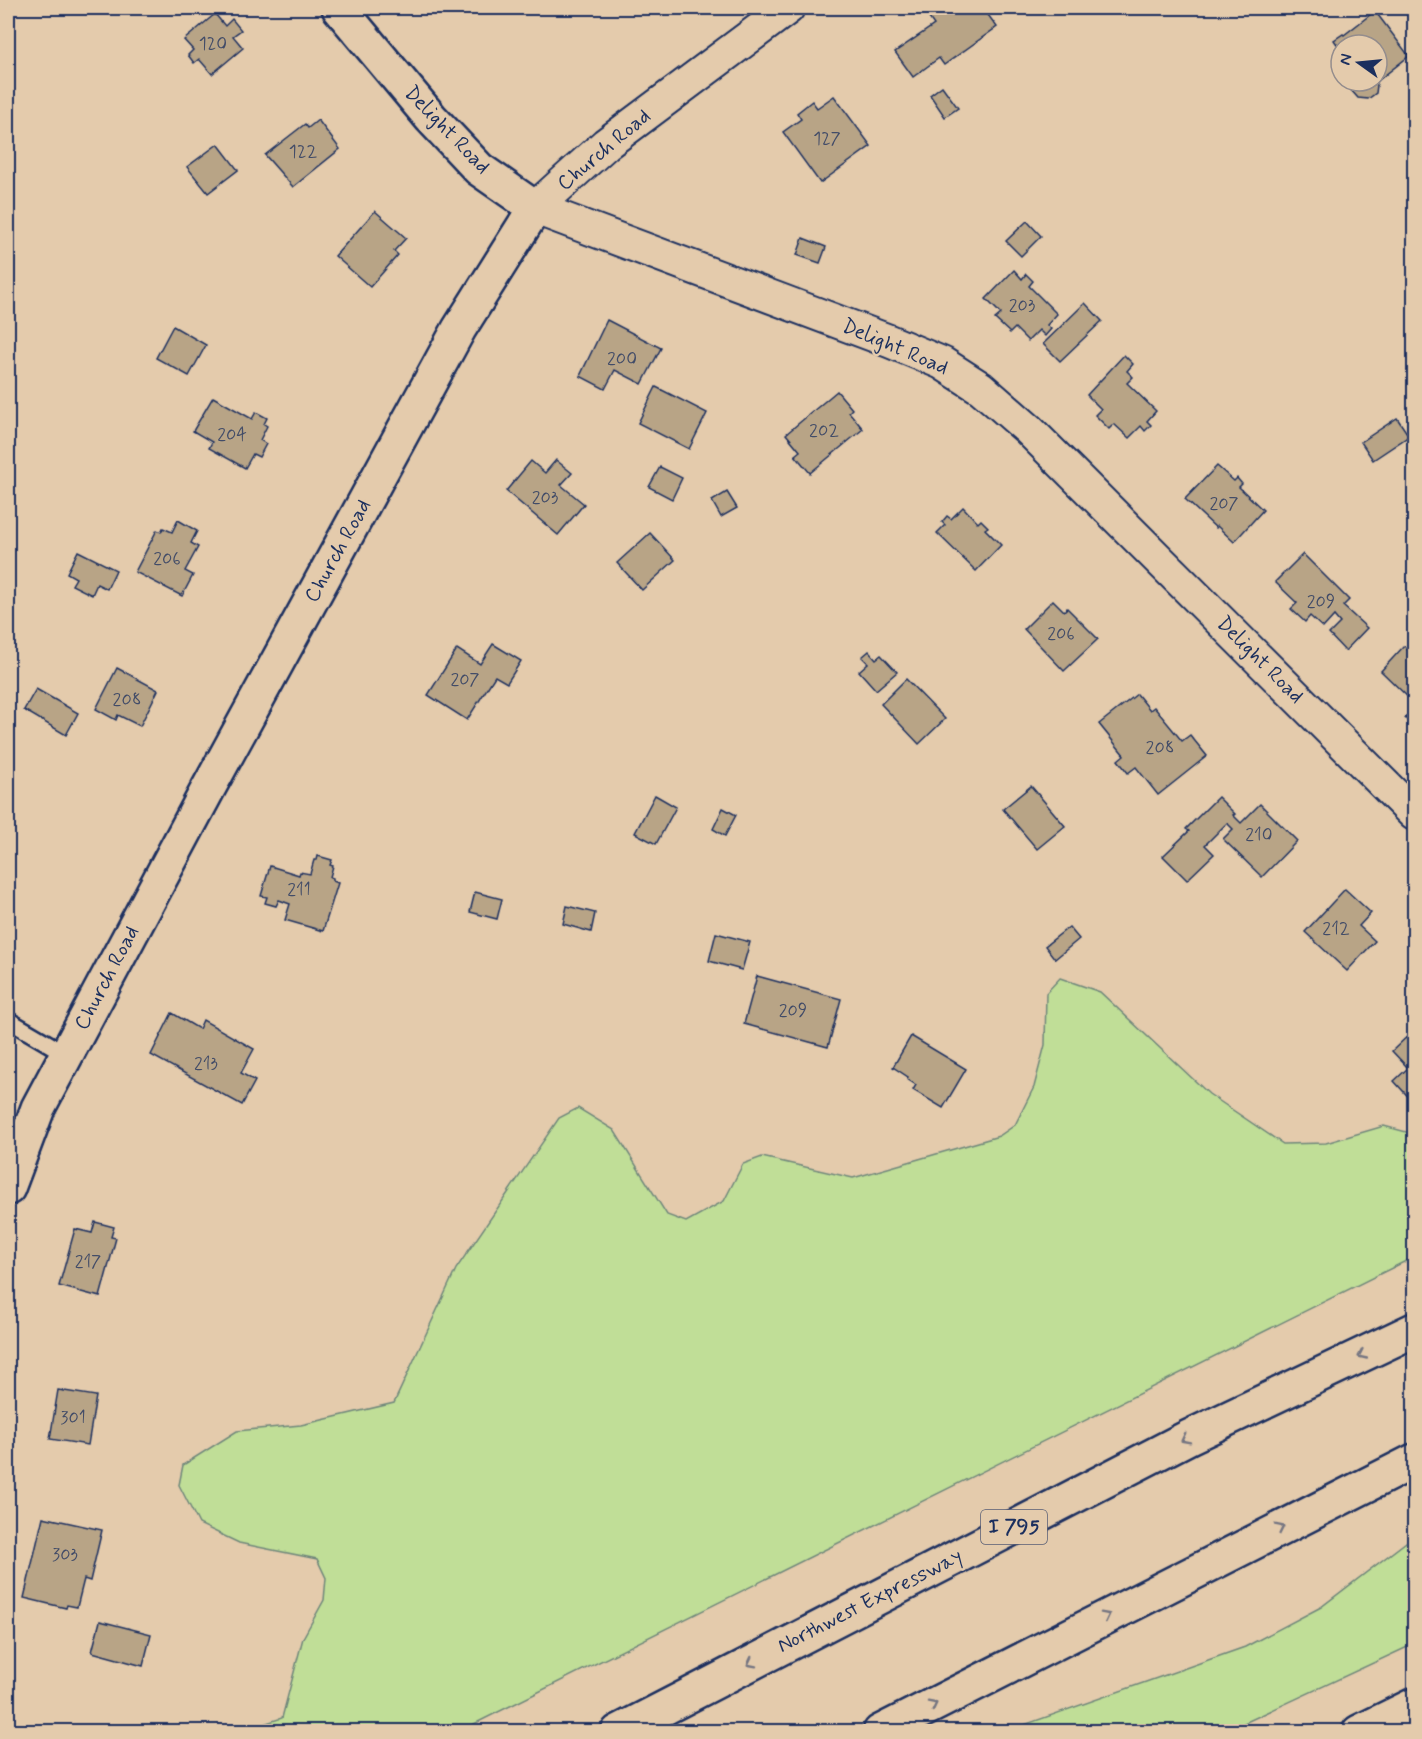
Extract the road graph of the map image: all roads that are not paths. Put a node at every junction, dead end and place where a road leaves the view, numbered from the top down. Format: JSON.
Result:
{"nodes":[{"id":1,"x":339,"y":8,"type":"edge"},
{"id":2,"x":788,"y":8,"type":"edge"},
{"id":3,"x":535,"y":208,"type":"junction"},
{"id":4,"x":1414,"y":814,"type":"edge"},
{"id":5,"x":8,"y":1020,"type":"edge"},
{"id":6,"x":66,"y":1054,"type":"junction"},
{"id":7,"x":8,"y":1188,"type":"edge"},
{"id":8,"x":1414,"y":1330,"type":"edge"},
{"id":9,"x":1414,"y":1461,"type":"edge"},
{"id":10,"x":1414,"y":1705,"type":"edge"},
{"id":11,"x":618,"y":1731,"type":"edge"},
{"id":12,"x":880,"y":1731,"type":"edge"},
{"id":13,"x":1359,"y":1731,"type":"edge"}],
"edges":[{"from":1,"to":3,"type":"main road","name":"Delight Road"},
{"from":2,"to":3,"type":"street","name":"Church Road"},
{"from":3,"to":4,"type":"street","name":"Delight Road"},
{"from":3,"to":6,"type":"main road","name":"Church Road"},
{"from":5,"to":6,"type":"lane"},
{"from":6,"to":7,"type":"main road","name":"Church Road"},
{"from":8,"to":11,"type":"main road","name":"Northwest Expressway","number":"I 795","one_way":true},
{"from":12,"to":9,"type":"main road","one_way":true},
{"from":10,"to":13,"type":"main road"}]}
